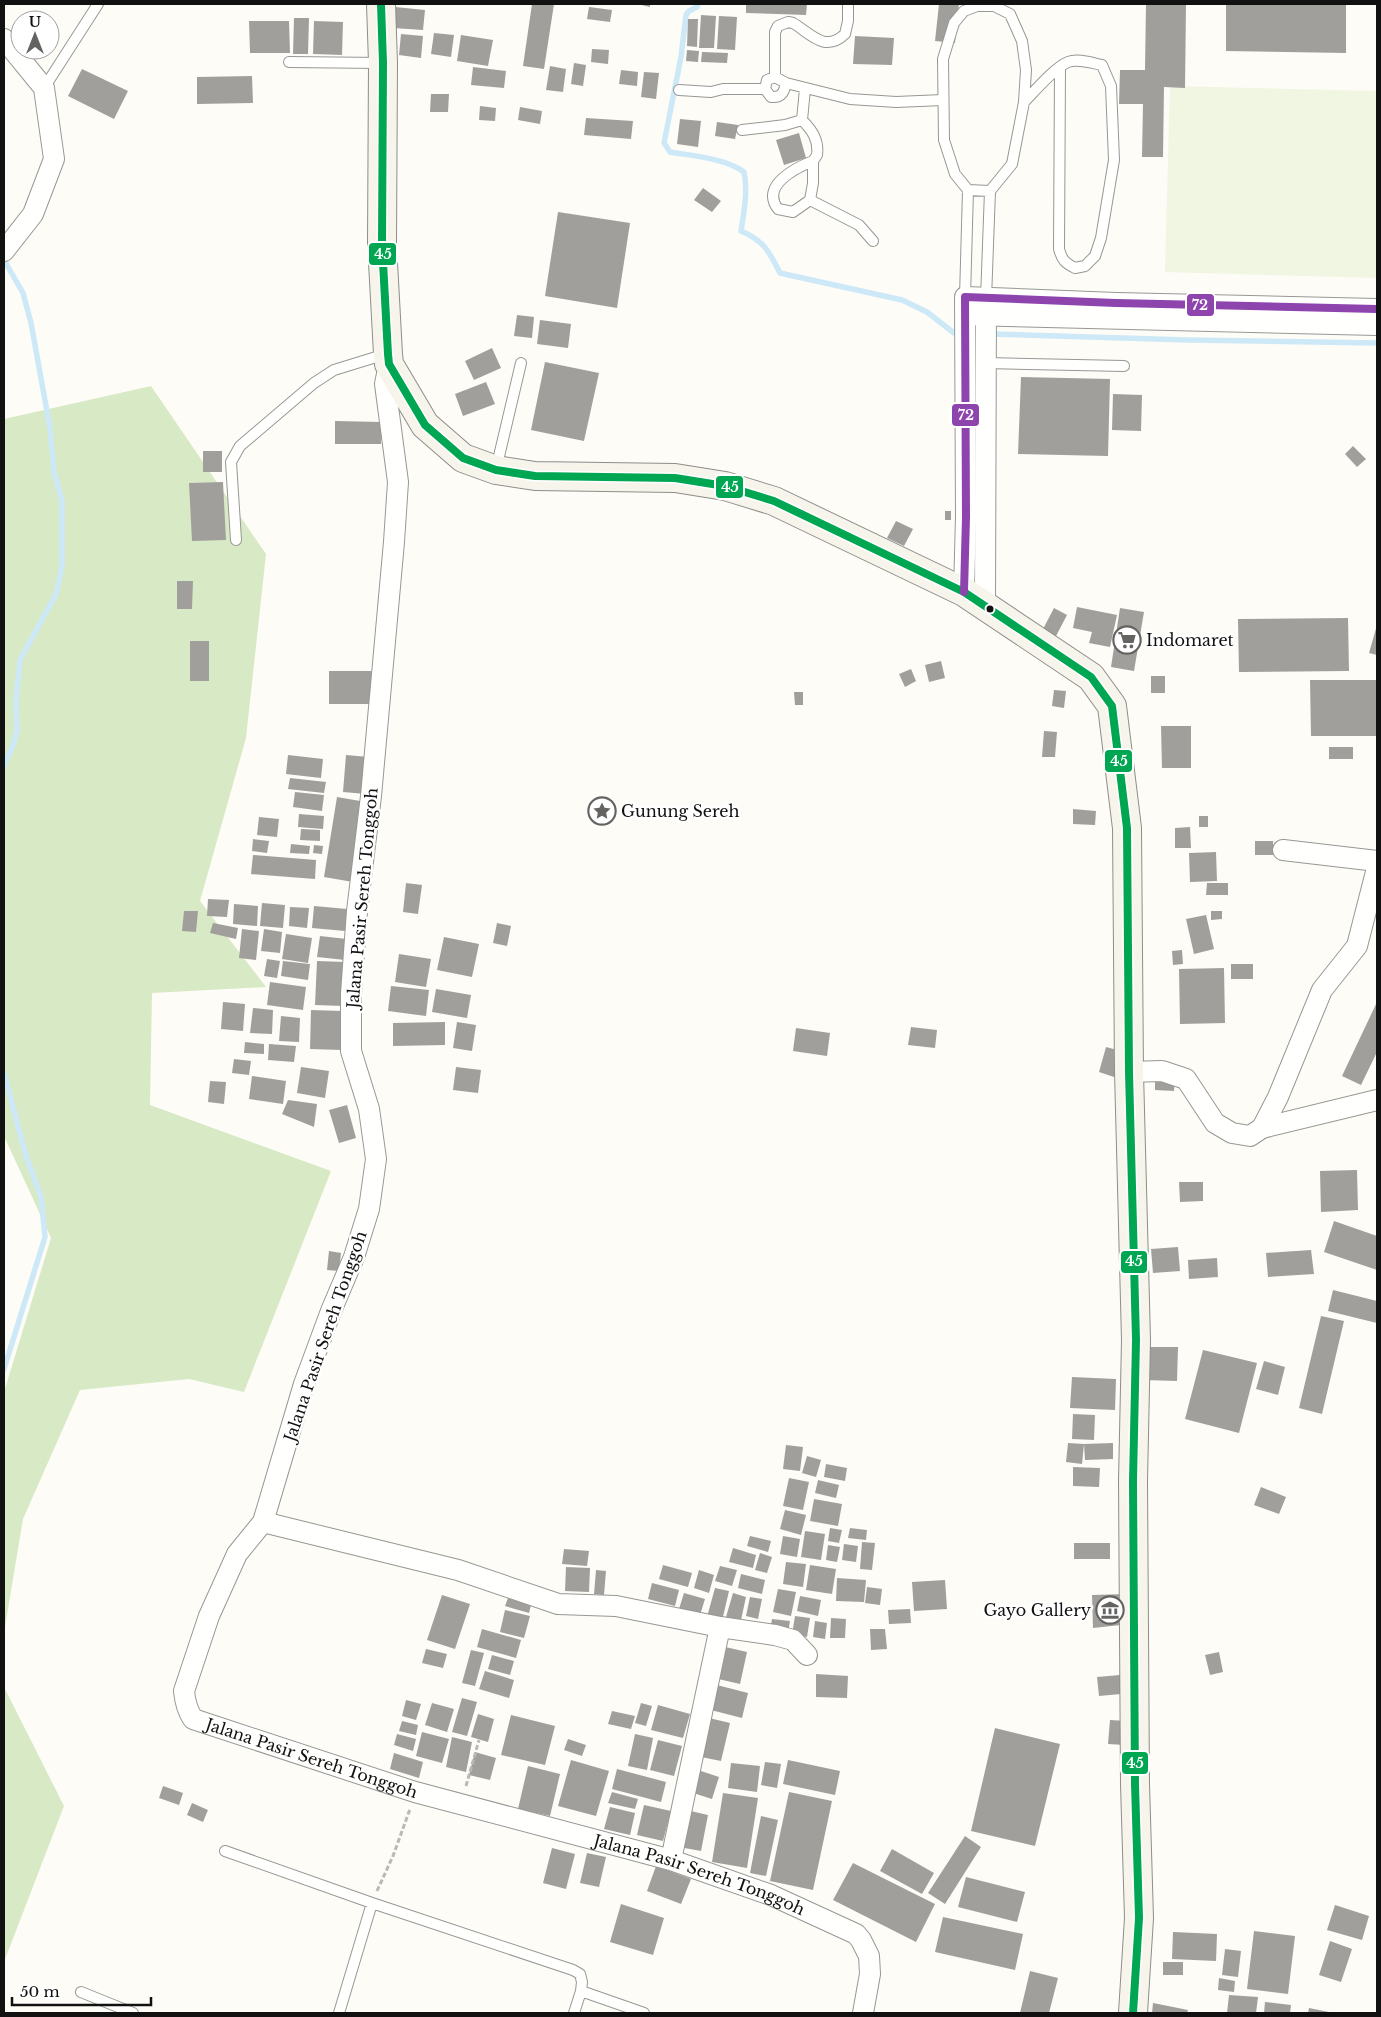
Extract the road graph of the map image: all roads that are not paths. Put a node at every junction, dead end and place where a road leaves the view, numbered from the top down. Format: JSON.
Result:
{"nodes":[{"id":1,"x":98,"y":4,"type":"edge"},
{"id":2,"x":381,"y":4,"type":"edge"},
{"id":3,"x":848,"y":4,"type":"edge"},
{"id":4,"x":4,"y":39,"type":"edge"},
{"id":5,"x":289,"y":62,"type":"dead end"},
{"id":6,"x":383,"y":63,"type":"junction"},
{"id":7,"x":1060,"y":68,"type":"junction"},
{"id":8,"x":775,"y":77,"type":"junction"},
{"id":9,"x":786,"y":83,"type":"junction"},
{"id":10,"x":44,"y":88,"type":"junction"},
{"id":11,"x":765,"y":89,"type":"junction"},
{"id":12,"x":805,"y":89,"type":"junction"},
{"id":13,"x":679,"y":90,"type":"dead end"},
{"id":14,"x":943,"y":100,"type":"junction"},
{"id":15,"x":1024,"y":102,"type":"junction"},
{"id":16,"x":802,"y":120,"type":"junction"},
{"id":17,"x":742,"y":130,"type":"dead end"},
{"id":18,"x":812,"y":161,"type":"junction"},
{"id":19,"x":968,"y":190,"type":"junction"},
{"id":20,"x":990,"y":191,"type":"junction"},
{"id":21,"x":810,"y":200,"type":"junction"},
{"id":22,"x":873,"y":241,"type":"dead end"},
{"id":23,"x":4,"y":251,"type":"edge"},
{"id":24,"x":965,"y":306,"type":"junction"},
{"id":25,"x":986,"y":307,"type":"junction"},
{"id":26,"x":1377,"y":310,"type":"edge"},
{"id":27,"x":1377,"y":324,"type":"edge"},
{"id":28,"x":389,"y":359,"type":"junction"},
{"id":29,"x":522,"y":363,"type":"dead end"},
{"id":30,"x":986,"y":364,"type":"junction"},
{"id":31,"x":1124,"y":366,"type":"dead end"},
{"id":32,"x":496,"y":470,"type":"junction"},
{"id":33,"x":236,"y":540,"type":"dead end"},
{"id":34,"x":974,"y":598,"type":"junction"},
{"id":35,"x":1283,"y":850,"type":"dead end"},
{"id":36,"x":1377,"y":861,"type":"edge"},
{"id":37,"x":1377,"y":868,"type":"edge"},
{"id":38,"x":1129,"y":1072,"type":"junction"},
{"id":39,"x":1377,"y":1100,"type":"edge"},
{"id":40,"x":1262,"y":1128,"type":"junction"},
{"id":41,"x":263,"y":1522,"type":"junction"},
{"id":42,"x":720,"y":1627,"type":"junction"},
{"id":43,"x":807,"y":1655,"type":"dead end"},
{"id":44,"x":224,"y":1852,"type":"dead end"},
{"id":45,"x":671,"y":1860,"type":"junction"},
{"id":46,"x":372,"y":1904,"type":"junction"},
{"id":47,"x":581,"y":1991,"type":"junction"},
{"id":48,"x":81,"y":1992,"type":"dead end"},
{"id":49,"x":133,"y":2013,"type":"edge"},
{"id":50,"x":339,"y":2013,"type":"edge"},
{"id":51,"x":574,"y":2013,"type":"edge"},
{"id":52,"x":644,"y":2013,"type":"edge"},
{"id":53,"x":863,"y":2013,"type":"edge"},
{"id":54,"x":1133,"y":2013,"type":"edge"}],
"edges":[{"from":1,"to":10,"type":"lane"},
{"from":2,"to":6,"type":"main road"},
{"from":3,"to":8,"type":"lane"},
{"from":4,"to":10,"type":"street"},
{"from":5,"to":6,"type":"lane"},
{"from":6,"to":28,"type":"main road"},
{"from":7,"to":7,"type":"lane"},
{"from":7,"to":15,"type":"lane"},
{"from":8,"to":9,"type":"lane"},
{"from":8,"to":11,"type":"lane"},
{"from":9,"to":11,"type":"lane"},
{"from":9,"to":12,"type":"lane"},
{"from":10,"to":23,"type":"street"},
{"from":11,"to":13,"type":"lane"},
{"from":12,"to":14,"type":"lane"},
{"from":12,"to":16,"type":"lane"},
{"from":14,"to":15,"type":"lane"},
{"from":14,"to":19,"type":"lane"},
{"from":15,"to":20,"type":"lane"},
{"from":16,"to":17,"type":"lane"},
{"from":16,"to":18,"type":"lane"},
{"from":18,"to":21,"type":"lane"},
{"from":18,"to":21,"type":"lane"},
{"from":19,"to":20,"type":"lane"},
{"from":19,"to":24,"type":"lane"},
{"from":20,"to":25,"type":"lane"},
{"from":21,"to":22,"type":"lane"},
{"from":24,"to":25,"type":"street"},
{"from":24,"to":34,"type":"street"},
{"from":25,"to":26,"type":"street"},
{"from":25,"to":27,"type":"street"},
{"from":25,"to":30,"type":"street"},
{"from":28,"to":32,"type":"main road"},
{"from":28,"to":33,"type":"lane"},
{"from":28,"to":41,"type":"street","name":"Jalana Pasir Sereh Tonggoh"},
{"from":29,"to":32,"type":"lane"},
{"from":30,"to":31,"type":"lane"},
{"from":30,"to":34,"type":"street"},
{"from":32,"to":34,"type":"main road"},
{"from":34,"to":38,"type":"main road"},
{"from":35,"to":36,"type":"street"},
{"from":37,"to":40,"type":"street"},
{"from":38,"to":40,"type":"street"},
{"from":38,"to":54,"type":"main road"},
{"from":39,"to":40,"type":"street"},
{"from":41,"to":42,"type":"street"},
{"from":41,"to":45,"type":"street","name":"Jalana Pasir Sereh Tonggoh"},
{"from":42,"to":43,"type":"street"},
{"from":42,"to":45,"type":"street"},
{"from":44,"to":46,"type":"lane"},
{"from":45,"to":53,"type":"street","name":"Jalana Pasir Sereh Tonggoh"},
{"from":46,"to":47,"type":"lane"},
{"from":46,"to":50,"type":"lane"},
{"from":47,"to":51,"type":"lane"},
{"from":47,"to":52,"type":"lane"},
{"from":48,"to":49,"type":"lane"}]}
